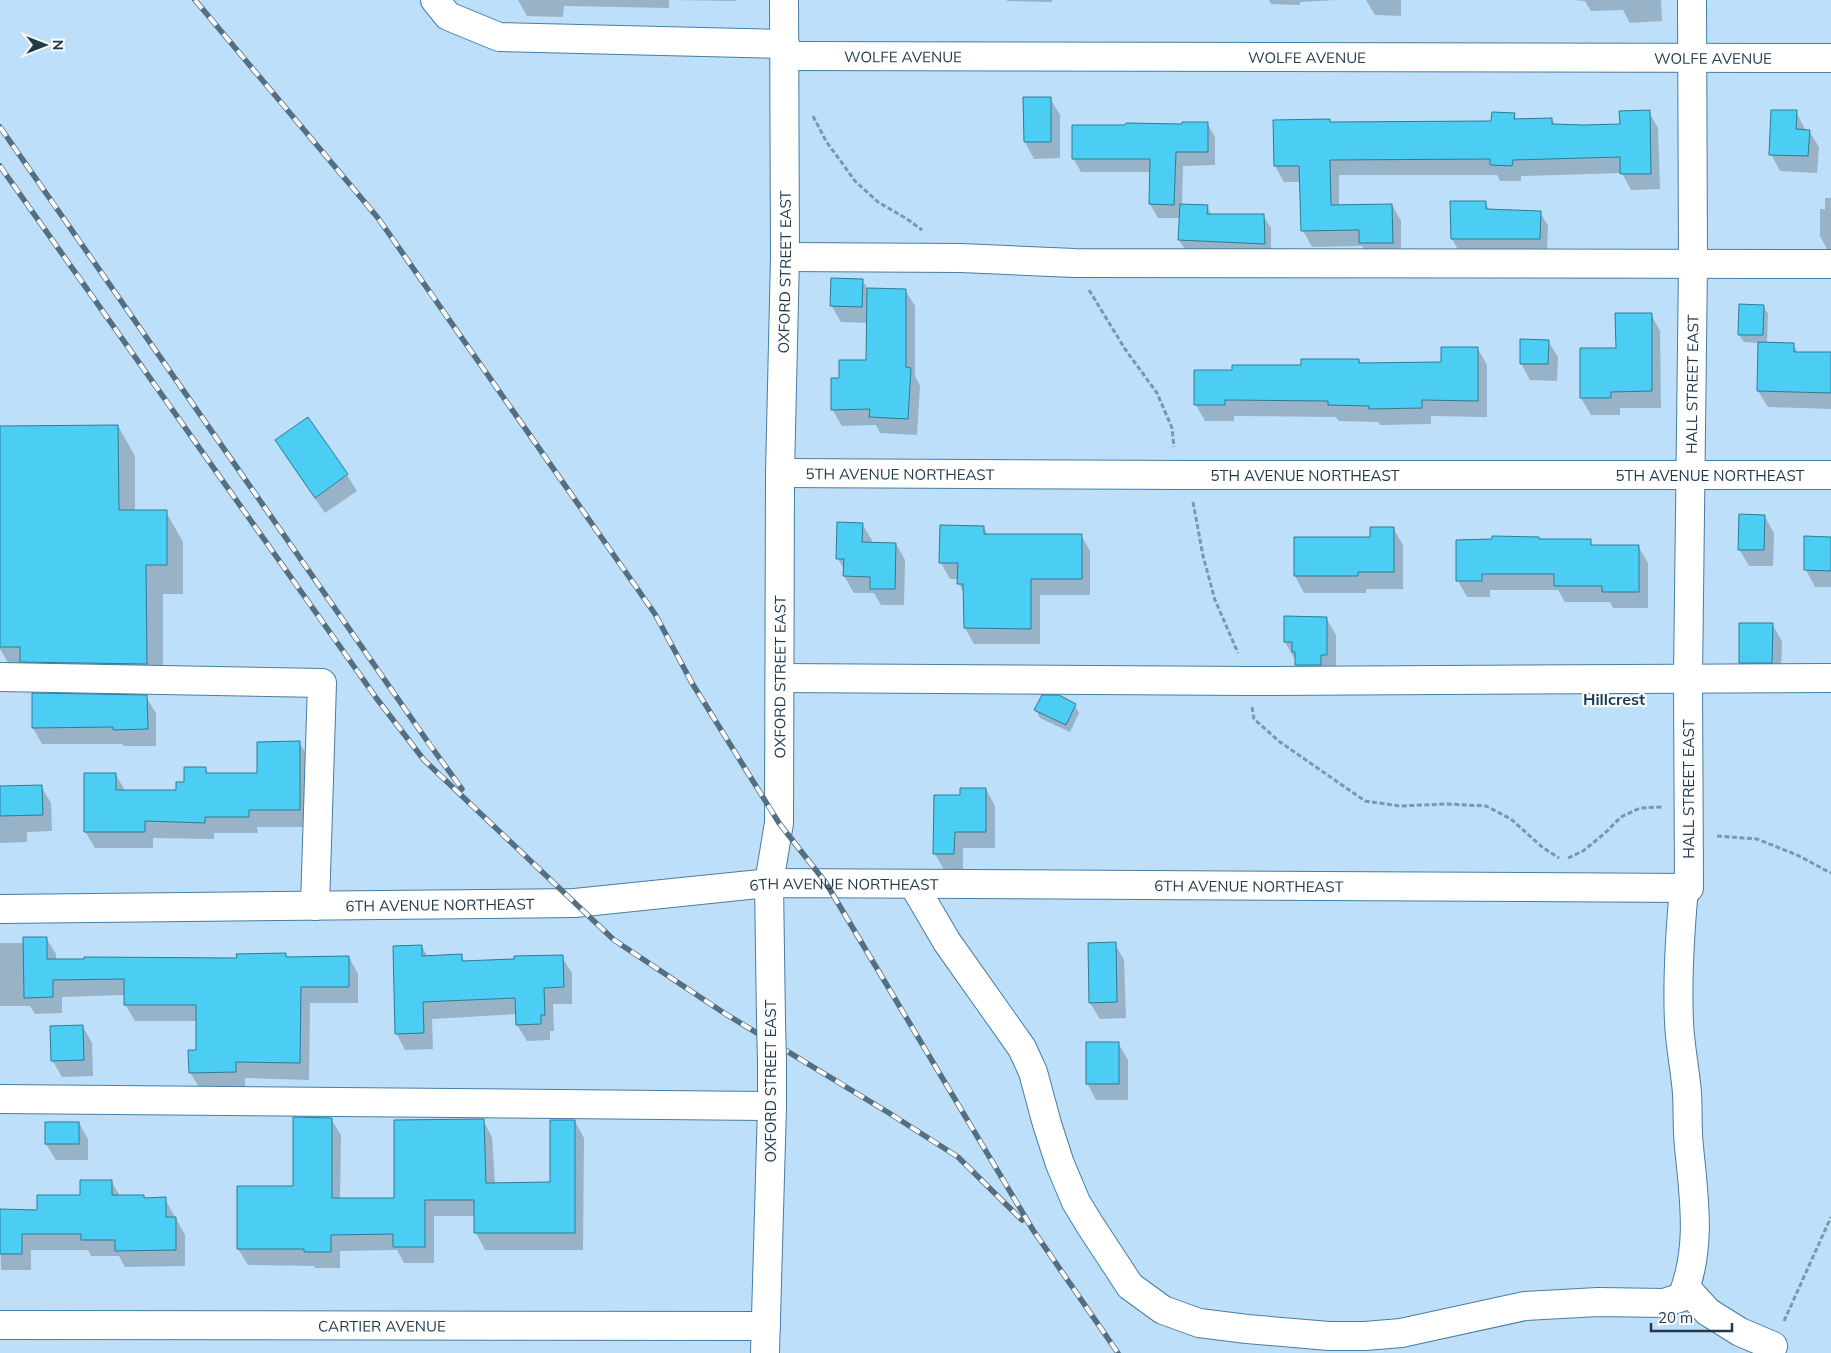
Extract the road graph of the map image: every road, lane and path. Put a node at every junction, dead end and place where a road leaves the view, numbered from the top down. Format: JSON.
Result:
{"nodes":[{"id":1,"x":435,"y":0,"type":"edge"},
{"id":2,"x":784,"y":0,"type":"edge"},
{"id":3,"x":1692,"y":0,"type":"edge"},
{"id":4,"x":785,"y":50,"type":"junction"},
{"id":5,"x":1692,"y":57,"type":"junction"},
{"id":6,"x":1831,"y":58,"type":"edge"},
{"id":7,"x":812,"y":114,"type":"dead end"},
{"id":8,"x":785,"y":257,"type":"junction"},
{"id":9,"x":961,"y":258,"type":"junction"},
{"id":10,"x":1693,"y":263,"type":"junction"},
{"id":11,"x":1831,"y":264,"type":"edge"},
{"id":12,"x":780,"y":473,"type":"junction"},
{"id":13,"x":1690,"y":475,"type":"junction"},
{"id":14,"x":1831,"y":475,"type":"edge"},
{"id":15,"x":0,"y":677,"type":"edge"},
{"id":16,"x":781,"y":678,"type":"junction"},
{"id":17,"x":1831,"y":678,"type":"edge"},
{"id":18,"x":1688,"y":679,"type":"junction"},
{"id":19,"x":769,"y":883,"type":"junction"},
{"id":20,"x":914,"y":884,"type":"junction"},
{"id":21,"x":1686,"y":888,"type":"junction"},
{"id":22,"x":315,"y":906,"type":"junction"},
{"id":23,"x":0,"y":909,"type":"edge"},
{"id":24,"x":0,"y":1099,"type":"edge"},
{"id":25,"x":772,"y":1106,"type":"junction"},
{"id":26,"x":1831,"y":1217,"type":"edge"},
{"id":27,"x":1686,"y":1288,"type":"junction"},
{"id":28,"x":0,"y":1326,"type":"edge"},
{"id":29,"x":766,"y":1326,"type":"junction"},
{"id":30,"x":1773,"y":1346,"type":"joint"},
{"id":31,"x":765,"y":1353,"type":"edge"}],
"edges":[{"from":1,"to":4,"type":"street","name":"WOLFE AVENUE"},
{"from":2,"to":4,"type":"street","name":"OXFORD STREET EAST"},
{"from":3,"to":5,"type":"street","name":"HALL STREET EAST"},
{"from":4,"to":5,"type":"street","name":"WOLFE AVENUE"},
{"from":4,"to":8,"type":"street","name":"OXFORD STREET EAST"},
{"from":5,"to":6,"type":"street","name":"WOLFE AVENUE"},
{"from":5,"to":10,"type":"street","name":"HALL STREET EAST"},
{"from":7,"to":9,"type":"path"},
{"from":8,"to":9,"type":"street"},
{"from":8,"to":12,"type":"street","name":"OXFORD STREET EAST"},
{"from":9,"to":10,"type":"street"},
{"from":10,"to":11,"type":"street"},
{"from":10,"to":13,"type":"street","name":"HALL STREET EAST"},
{"from":12,"to":13,"type":"street","name":"5TH AVENUE NORTHEAST"},
{"from":12,"to":16,"type":"street","name":"OXFORD STREET EAST"},
{"from":13,"to":14,"type":"street","name":"5TH AVENUE NORTHEAST"},
{"from":13,"to":18,"type":"street","name":"HALL STREET EAST"},
{"from":15,"to":22,"type":"street"},
{"from":16,"to":18,"type":"street"},
{"from":16,"to":19,"type":"street","name":"OXFORD STREET EAST"},
{"from":17,"to":18,"type":"street"},
{"from":18,"to":21,"type":"street","name":"HALL STREET EAST"},
{"from":19,"to":20,"type":"street","name":"6TH AVENUE NORTHEAST"},
{"from":19,"to":22,"type":"street","name":"6TH AVENUE NORTHEAST"},
{"from":19,"to":25,"type":"street","name":"OXFORD STREET EAST","bridge":true},
{"from":20,"to":21,"type":"street","name":"6TH AVENUE NORTHEAST"},
{"from":20,"to":27,"type":"street"},
{"from":21,"to":27,"type":"street","name":"HALL STREET EAST"},
{"from":22,"to":23,"type":"street","name":"6TH AVENUE NORTHEAST"},
{"from":24,"to":25,"type":"street"},
{"from":25,"to":29,"type":"street","name":"OXFORD STREET EAST"},
{"from":26,"to":30,"type":"path"},
{"from":27,"to":30,"type":"street"},
{"from":28,"to":29,"type":"street","name":"CARTIER AVENUE"},
{"from":29,"to":31,"type":"street","name":"OXFORD STREET EAST"}]}
